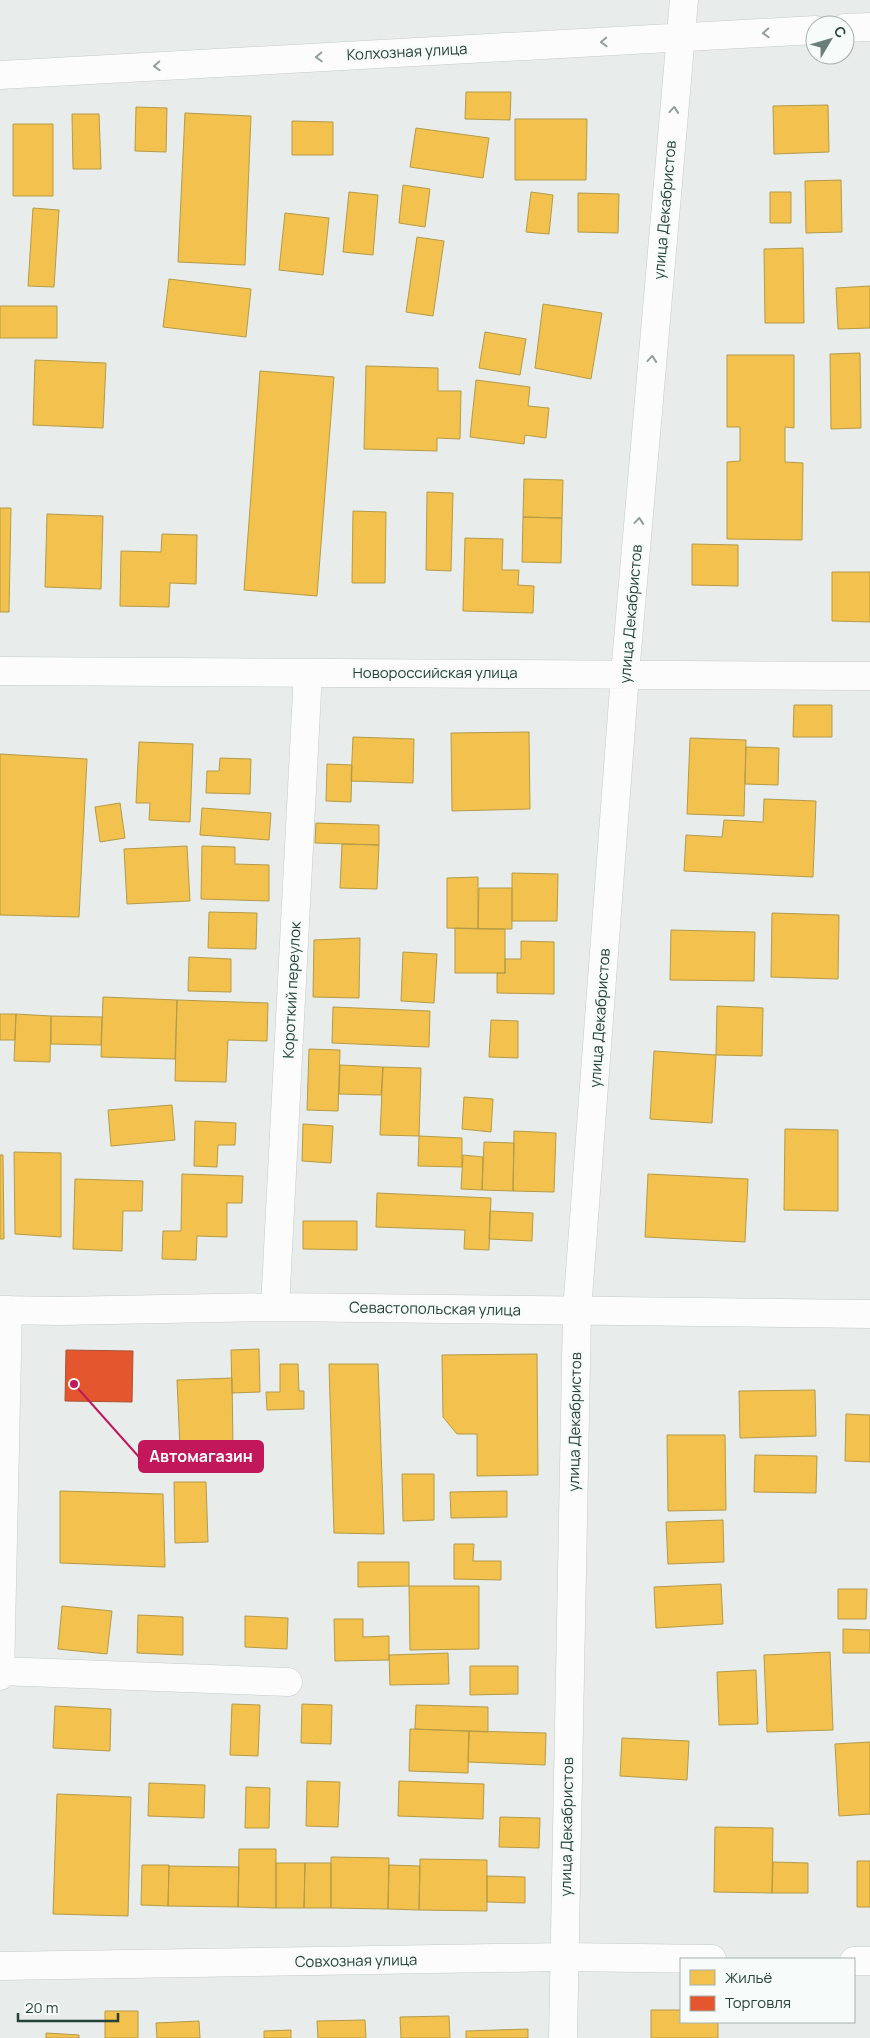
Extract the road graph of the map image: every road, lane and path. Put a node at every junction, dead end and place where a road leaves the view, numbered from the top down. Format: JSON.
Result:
{"nodes":[{"id":1,"x":684,"y":0,"type":"edge"},
{"id":2,"x":870,"y":27,"type":"edge"},
{"id":3,"x":855,"y":28,"type":"edge"},
{"id":4,"x":805,"y":31,"type":"edge"},
{"id":5,"x":680,"y":37,"type":"junction"},
{"id":6,"x":0,"y":75,"type":"edge"},
{"id":7,"x":0,"y":671,"type":"edge"},
{"id":8,"x":308,"y":672,"type":"junction"},
{"id":9,"x":626,"y":674,"type":"junction"},
{"id":10,"x":870,"y":676,"type":"edge"},
{"id":11,"x":275,"y":1307,"type":"junction"},
{"id":12,"x":4,"y":1310,"type":"edge"},
{"id":13,"x":577,"y":1311,"type":"junction"},
{"id":14,"x":870,"y":1314,"type":"edge"},
{"id":15,"x":0,"y":1671,"type":"edge"},
{"id":16,"x":0,"y":1676,"type":"edge"},
{"id":17,"x":288,"y":1682,"type":"dead end"},
{"id":18,"x":564,"y":1958,"type":"junction"},
{"id":19,"x":680,"y":1959,"type":"edge"},
{"id":20,"x":855,"y":1961,"type":"edge"},
{"id":21,"x":870,"y":1961,"type":"edge"},
{"id":22,"x":0,"y":1966,"type":"edge"},
{"id":23,"x":563,"y":2038,"type":"edge"}],
"edges":[{"from":1,"to":5,"type":"street","name":"улица Декабристов"},
{"from":2,"to":3,"type":"street"},
{"from":4,"to":5,"type":"street","name":"Колхозная улица","one_way":true},
{"from":5,"to":6,"type":"street","name":"Колхозная улица","one_way":true},
{"from":9,"to":5,"type":"street","name":"улица Декабристов","one_way":true},
{"from":7,"to":8,"type":"street","name":"Новороссийская улица"},
{"from":8,"to":9,"type":"street","name":"Новороссийская улица"},
{"from":8,"to":11,"type":"street","name":"Короткий переулок"},
{"from":9,"to":10,"type":"street","name":"Новороссийская улица"},
{"from":9,"to":13,"type":"street","name":"улица Декабристов"},
{"from":11,"to":12,"type":"street","name":"Севастопольская улица"},
{"from":11,"to":13,"type":"street","name":"Севастопольская улица"},
{"from":12,"to":15,"type":"street"},
{"from":13,"to":14,"type":"street","name":"Севастопольская улица"},
{"from":13,"to":18,"type":"street","name":"улица Декабристов"},
{"from":15,"to":16,"type":"street"},
{"from":15,"to":17,"type":"street"},
{"from":18,"to":19,"type":"street","name":"Совхозная улица"},
{"from":18,"to":22,"type":"street","name":"Совхозная улица"},
{"from":18,"to":23,"type":"street","name":"улица Декабристов"},
{"from":20,"to":21,"type":"street"}]}
